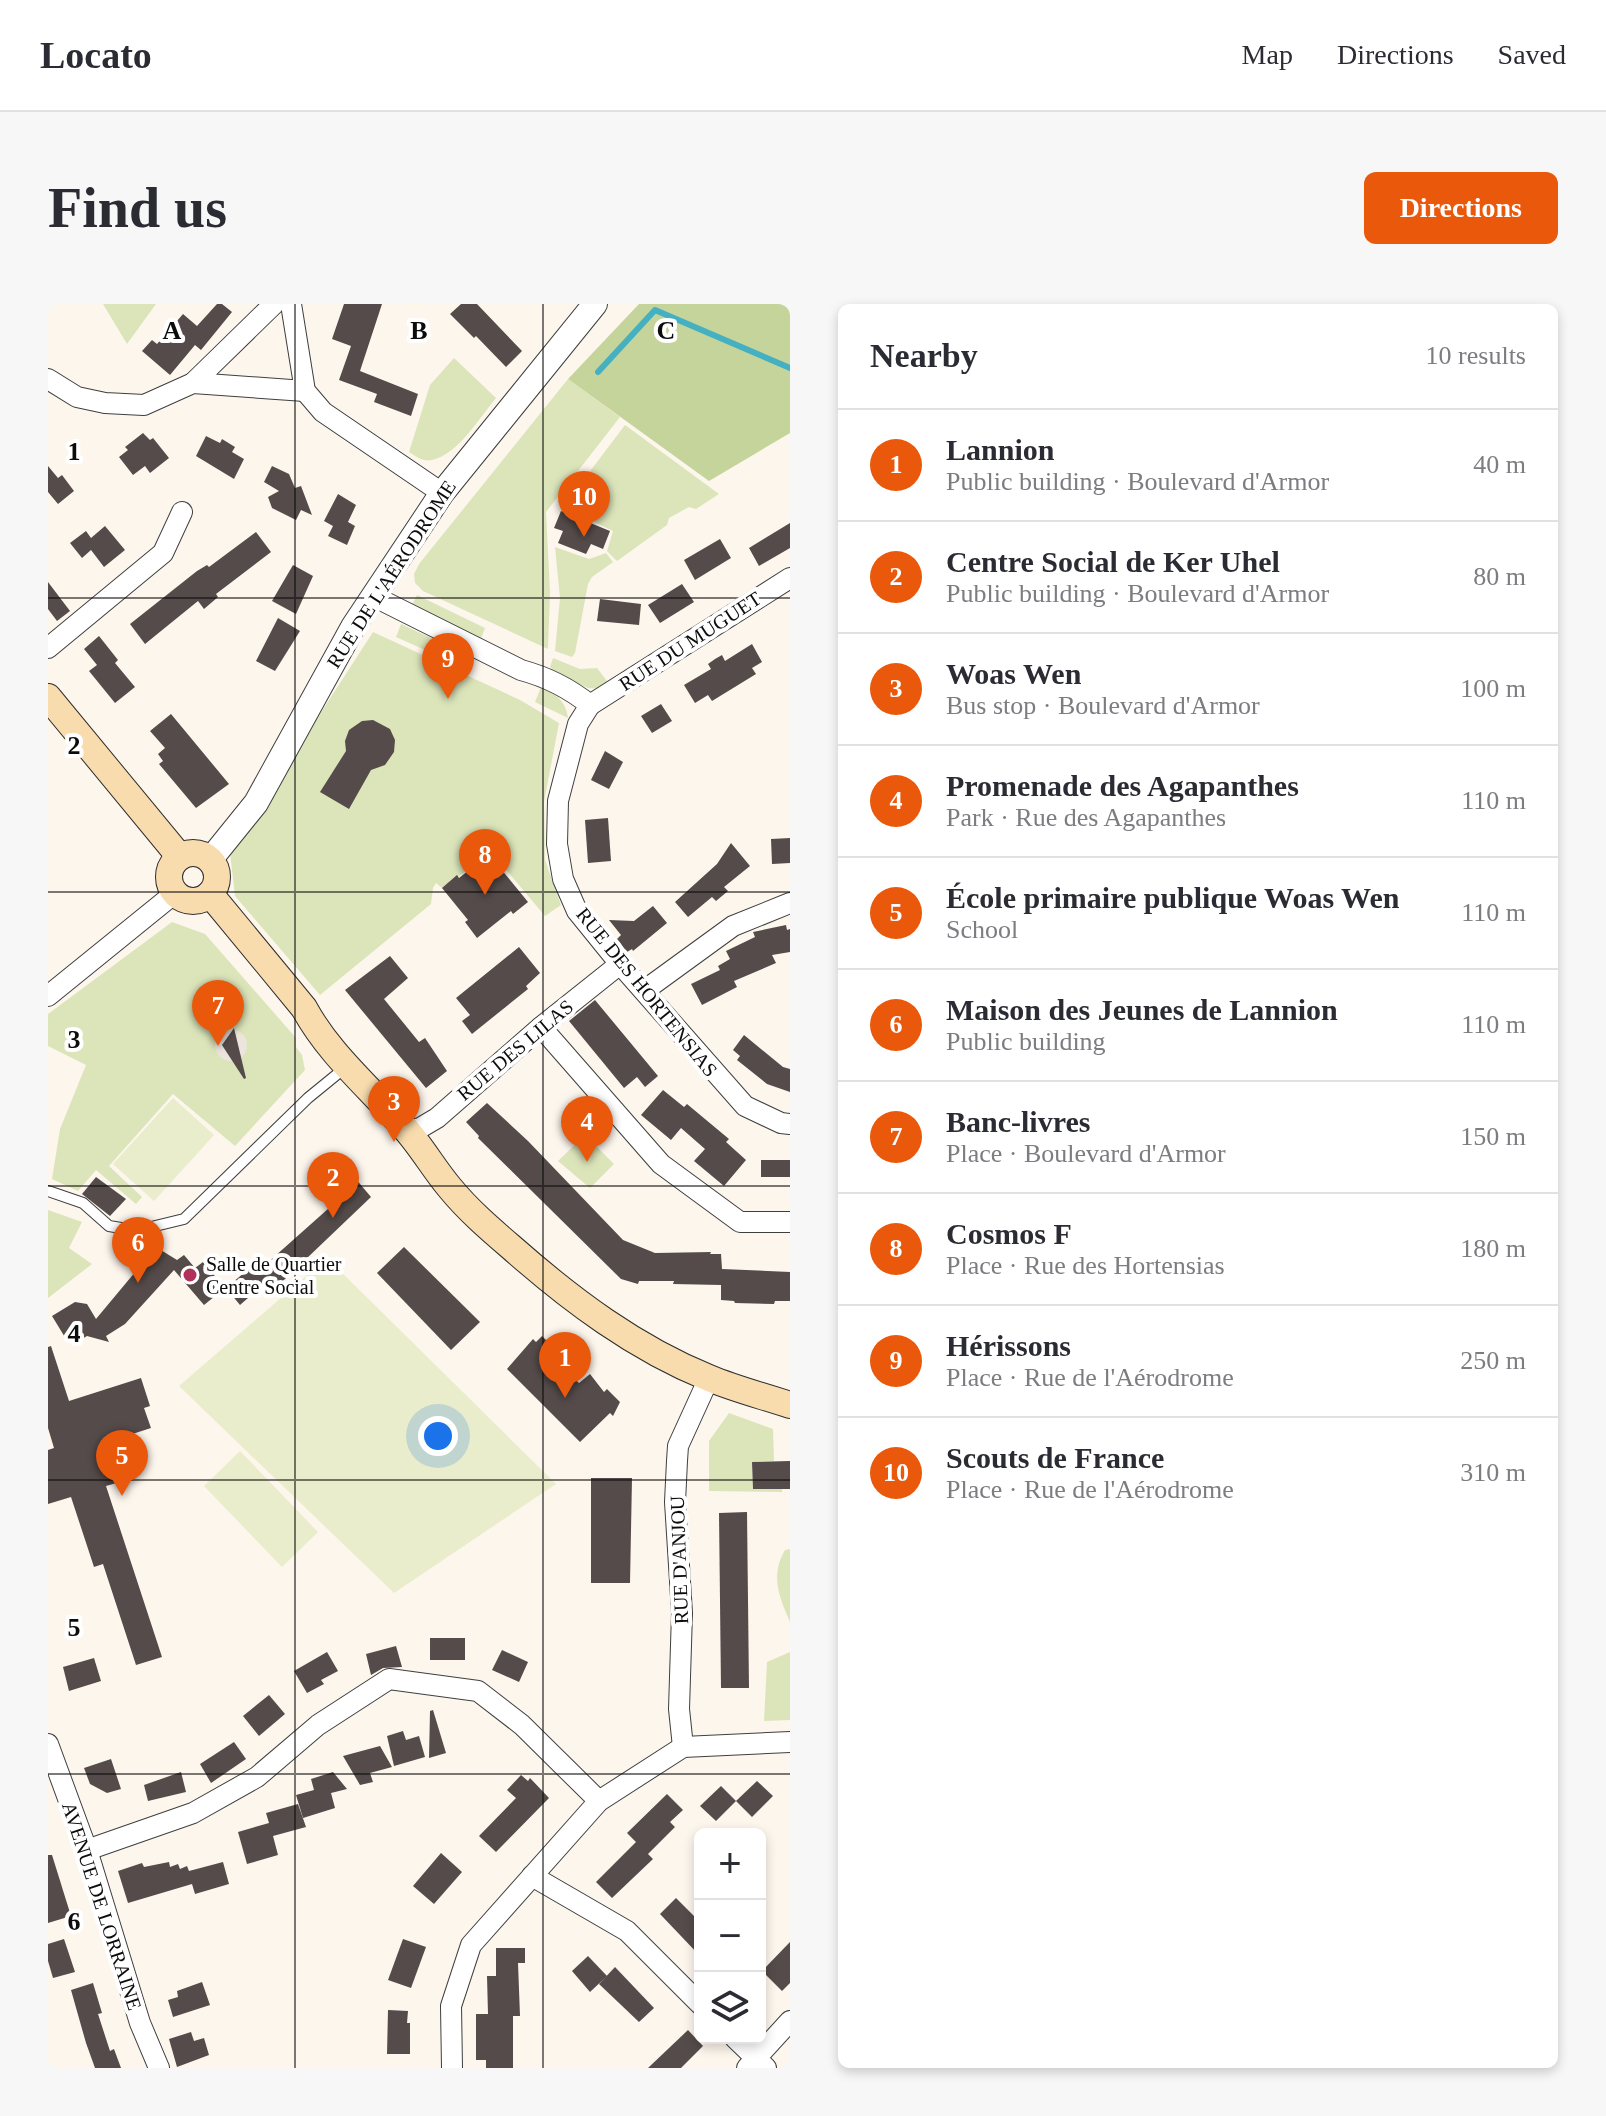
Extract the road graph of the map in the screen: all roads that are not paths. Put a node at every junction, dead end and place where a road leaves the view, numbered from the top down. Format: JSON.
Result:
{"nodes":[{"id":1,"x":274,"y":304,"type":"edge"},
{"id":2,"x":291,"y":304,"type":"edge"},
{"id":3,"x":595,"y":304,"type":"edge"},
{"id":4,"x":48,"y":379,"type":"edge"},
{"id":5,"x":193,"y":383,"type":"junction"},
{"id":6,"x":305,"y":391,"type":"junction"},
{"id":7,"x":442,"y":493,"type":"junction"},
{"id":8,"x":182,"y":512,"type":"dead end"},
{"id":9,"x":790,"y":578,"type":"edge"},
{"id":10,"x":373,"y":596,"type":"junction"},
{"id":11,"x":48,"y":648,"type":"edge"},
{"id":12,"x":48,"y":697,"type":"edge"},
{"id":13,"x":590,"y":705,"type":"junction"},
{"id":14,"x":180,"y":857,"type":"junction"},
{"id":15,"x":210,"y":860,"type":"junction"},
{"id":16,"x":175,"y":893,"type":"junction"},
{"id":17,"x":210,"y":894,"type":"junction"},
{"id":18,"x":790,"y":903,"type":"edge"},
{"id":19,"x":620,"y":964,"type":"junction"},
{"id":20,"x":645,"y":990,"type":"junction"},
{"id":21,"x":48,"y":996,"type":"edge"},
{"id":22,"x":541,"y":1027,"type":"junction"},
{"id":23,"x":346,"y":1067,"type":"junction"},
{"id":24,"x":790,"y":1124,"type":"edge"},
{"id":25,"x":407,"y":1131,"type":"junction"},
{"id":26,"x":48,"y":1191,"type":"edge"},
{"id":27,"x":790,"y":1222,"type":"edge"},
{"id":28,"x":709,"y":1378,"type":"junction"},
{"id":29,"x":790,"y":1405,"type":"edge"},
{"id":30,"x":790,"y":1742,"type":"edge"},
{"id":31,"x":683,"y":1747,"type":"junction"},
{"id":32,"x":50,"y":1754,"type":"edge"},
{"id":33,"x":599,"y":1801,"type":"junction"},
{"id":34,"x":87,"y":1850,"type":"junction"},
{"id":35,"x":532,"y":1876,"type":"junction"},
{"id":36,"x":694,"y":1998,"type":"edge"},
{"id":37,"x":790,"y":2021,"type":"edge"},
{"id":38,"x":740,"y":2044,"type":"edge"},
{"id":39,"x":756,"y":2065,"type":"edge"},
{"id":40,"x":159,"y":2068,"type":"edge"},
{"id":41,"x":452,"y":2068,"type":"edge"}],
"edges":[{"from":1,"to":5,"type":"street"},
{"from":2,"to":6,"type":"street"},
{"from":3,"to":7,"type":"street","name":"RUE DE L'AÉRODROME"},
{"from":4,"to":5,"type":"street"},
{"from":5,"to":6,"type":"street"},
{"from":6,"to":7,"type":"street"},
{"from":7,"to":10,"type":"street","name":"RUE DE L'AÉRODROME"},
{"from":8,"to":11,"type":"street"},
{"from":9,"to":13,"type":"street","name":"RUE DU MUGUET"},
{"from":10,"to":13,"type":"street"},
{"from":10,"to":15,"type":"street","name":"RUE DE L'AÉRODROME"},
{"from":12,"to":14,"type":"main road"},
{"from":13,"to":19,"type":"street","name":"RUE DES HORTENSIAS"},
{"from":14,"to":15,"type":"main road"},
{"from":14,"to":16,"type":"main road"},
{"from":15,"to":17,"type":"main road"},
{"from":16,"to":17,"type":"main road"},
{"from":16,"to":21,"type":"street"},
{"from":17,"to":23,"type":"main road"},
{"from":18,"to":20,"type":"street"},
{"from":19,"to":20,"type":"street","name":"RUE DES HORTENSIAS"},
{"from":19,"to":22,"type":"street","name":"RUE DES LILAS"},
{"from":20,"to":24,"type":"street","name":"RUE DES HORTENSIAS"},
{"from":22,"to":25,"type":"street","name":"RUE DES LILAS"},
{"from":22,"to":27,"type":"street"},
{"from":23,"to":25,"type":"main road"},
{"from":23,"to":26,"type":"lane"},
{"from":25,"to":28,"type":"main road"},
{"from":28,"to":29,"type":"main road"},
{"from":28,"to":31,"type":"street","name":"RUE D'ANJOU"},
{"from":30,"to":31,"type":"street"},
{"from":31,"to":33,"type":"street"},
{"from":32,"to":34,"type":"street","name":"AVENUE DE LORRAINE"},
{"from":33,"to":34,"type":"street"},
{"from":33,"to":35,"type":"street"},
{"from":34,"to":40,"type":"street","name":"AVENUE DE LORRAINE"},
{"from":35,"to":36,"type":"street"},
{"from":35,"to":41,"type":"street"},
{"from":37,"to":39,"type":"street"},
{"from":38,"to":39,"type":"street"}]}
